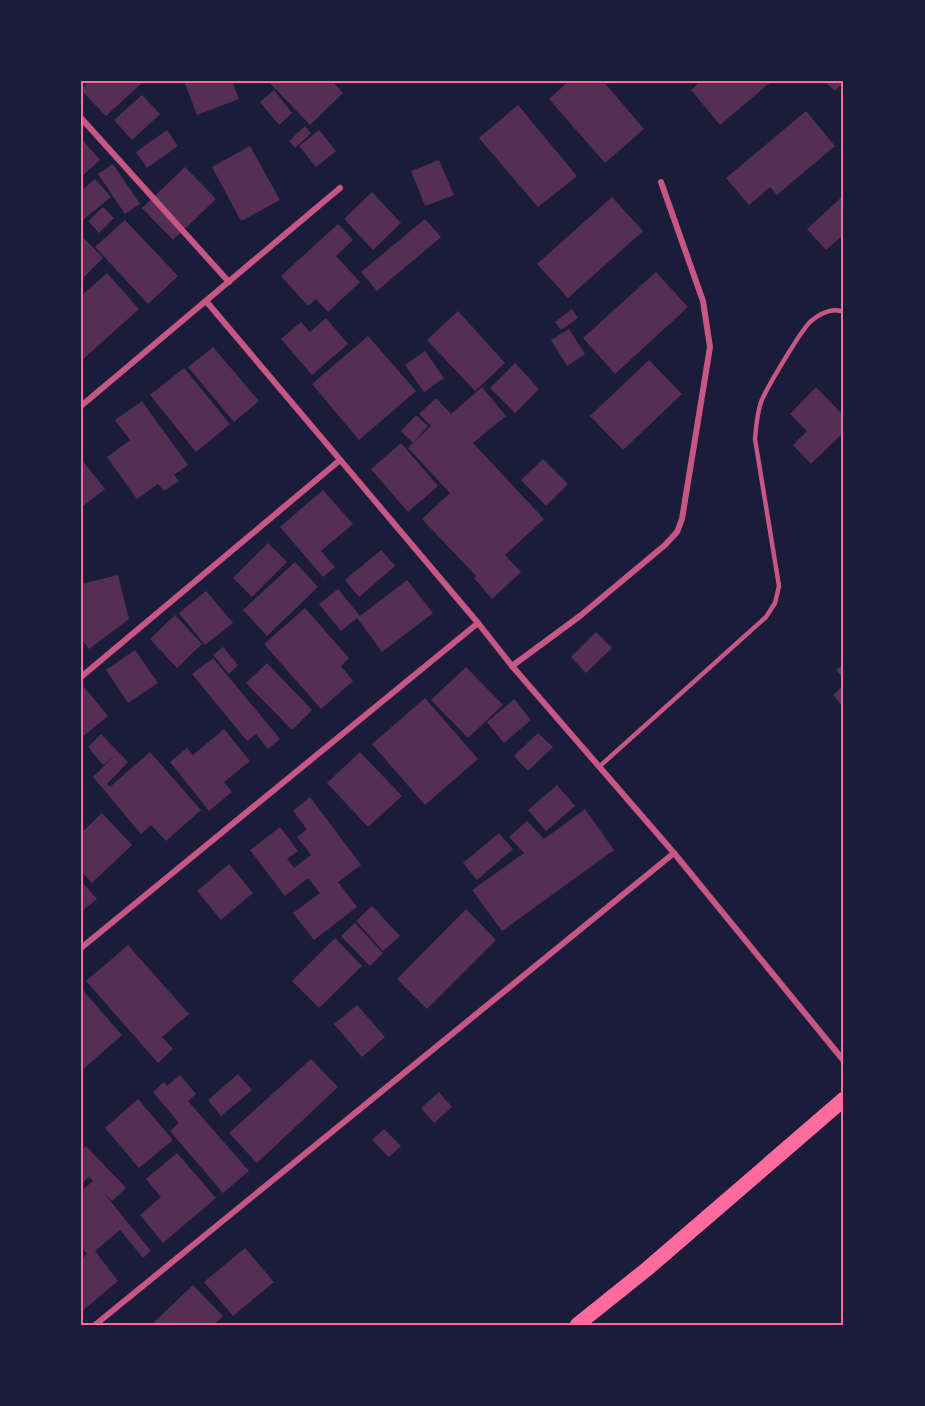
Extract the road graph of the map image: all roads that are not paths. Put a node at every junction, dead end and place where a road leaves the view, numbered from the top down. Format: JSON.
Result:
{"nodes":[{"id":1,"x":81,"y":118,"type":"edge"},
{"id":2,"x":661,"y":182,"type":"dead end"},
{"id":3,"x":340,"y":188,"type":"dead end"},
{"id":4,"x":229,"y":282,"type":"junction"},
{"id":5,"x":206,"y":301,"type":"junction"},
{"id":6,"x":844,"y":312,"type":"edge"},
{"id":7,"x":81,"y":406,"type":"edge"},
{"id":8,"x":340,"y":460,"type":"junction"},
{"id":9,"x":478,"y":623,"type":"junction"},
{"id":10,"x":512,"y":666,"type":"junction"},
{"id":11,"x":81,"y":677,"type":"edge"},
{"id":12,"x":600,"y":766,"type":"junction"},
{"id":13,"x":674,"y":854,"type":"junction"},
{"id":14,"x":81,"y":948,"type":"edge"},
{"id":15,"x":844,"y":1061,"type":"edge"},
{"id":16,"x":844,"y":1099,"type":"edge"},
{"id":17,"x":95,"y":1325,"type":"edge"},
{"id":18,"x":577,"y":1325,"type":"edge"}],
"edges":[{"from":1,"to":4,"type":"street"},
{"from":2,"to":10,"type":"street"},
{"from":3,"to":4,"type":"street"},
{"from":4,"to":5,"type":"street"},
{"from":5,"to":7,"type":"street"},
{"from":5,"to":8,"type":"street"},
{"from":6,"to":12,"type":"lane"},
{"from":8,"to":9,"type":"street"},
{"from":8,"to":11,"type":"street"},
{"from":9,"to":10,"type":"street"},
{"from":9,"to":14,"type":"street"},
{"from":10,"to":12,"type":"street"},
{"from":12,"to":13,"type":"street"},
{"from":13,"to":15,"type":"street"},
{"from":13,"to":17,"type":"street"},
{"from":16,"to":18,"type":"main road"}]}
